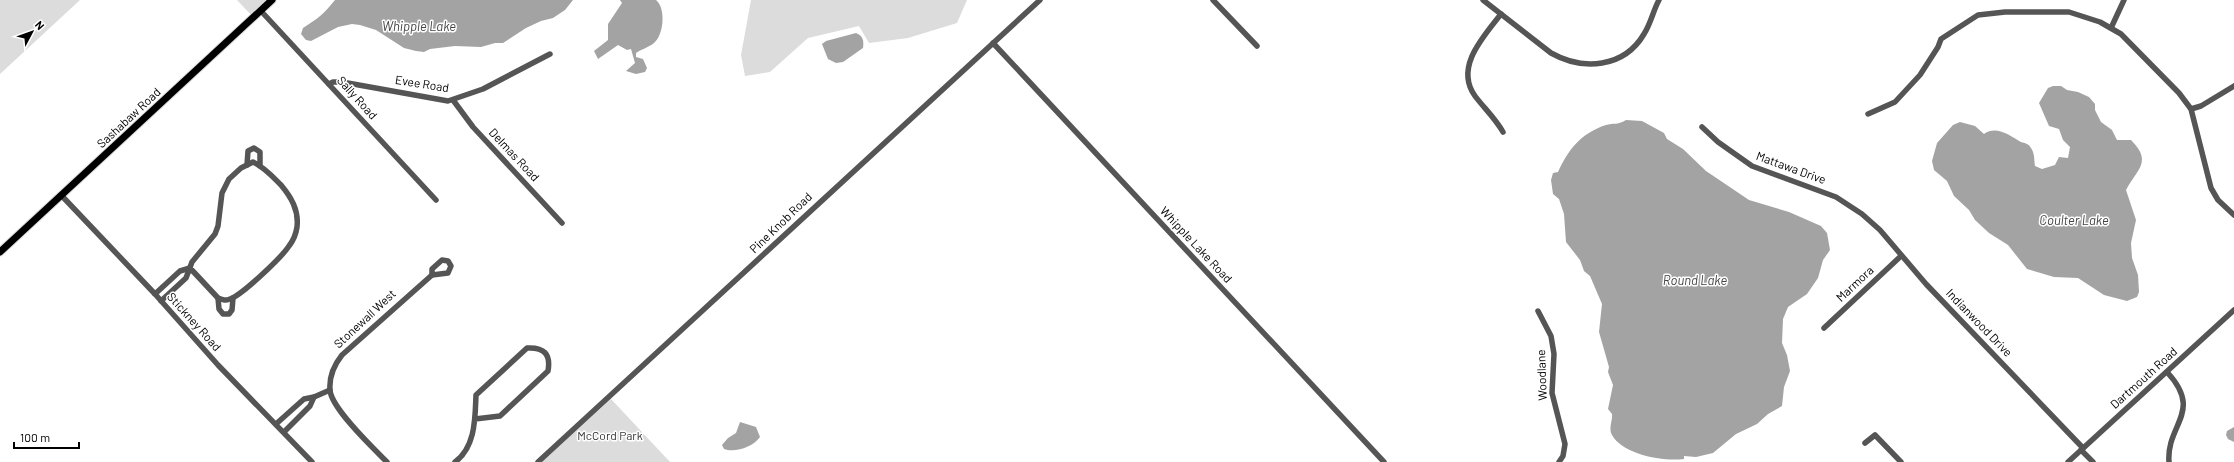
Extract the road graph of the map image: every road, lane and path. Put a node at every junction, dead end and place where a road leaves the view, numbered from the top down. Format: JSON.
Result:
{"nodes":[{"id":1,"x":272,"y":0,"type":"edge"},
{"id":2,"x":1040,"y":0,"type":"edge"},
{"id":3,"x":1213,"y":0,"type":"edge"},
{"id":4,"x":1483,"y":0,"type":"edge"},
{"id":5,"x":1494,"y":0,"type":"edge"},
{"id":6,"x":1659,"y":0,"type":"edge"},
{"id":7,"x":2124,"y":0,"type":"edge"},
{"id":8,"x":1490,"y":6,"type":"junction"},
{"id":9,"x":261,"y":11,"type":"junction"},
{"id":10,"x":1501,"y":14,"type":"junction"},
{"id":11,"x":2111,"y":28,"type":"junction"},
{"id":12,"x":993,"y":43,"type":"junction"},
{"id":13,"x":1257,"y":46,"type":"dead end"},
{"id":14,"x":550,"y":54,"type":"dead end"},
{"id":15,"x":329,"y":84,"type":"junction"},
{"id":16,"x":2234,"y":86,"type":"edge"},
{"id":17,"x":453,"y":100,"type":"junction"},
{"id":18,"x":2190,"y":109,"type":"junction"},
{"id":19,"x":1868,"y":114,"type":"dead end"},
{"id":20,"x":1702,"y":127,"type":"dead end"},
{"id":21,"x":1503,"y":132,"type":"dead end"},
{"id":22,"x":247,"y":165,"type":"junction"},
{"id":23,"x":260,"y":166,"type":"junction"},
{"id":24,"x":61,"y":195,"type":"junction"},
{"id":25,"x":436,"y":200,"type":"dead end"},
{"id":26,"x":1860,"y":212,"type":"joint"},
{"id":27,"x":2234,"y":216,"type":"edge"},
{"id":28,"x":562,"y":223,"type":"dead end"},
{"id":29,"x":0,"y":252,"type":"edge"},
{"id":30,"x":1901,"y":256,"type":"junction"},
{"id":31,"x":190,"y":268,"type":"junction"},
{"id":32,"x":432,"y":275,"type":"dead end"},
{"id":33,"x":155,"y":294,"type":"junction"},
{"id":34,"x":218,"y":298,"type":"junction"},
{"id":35,"x":232,"y":298,"type":"junction"},
{"id":36,"x":161,"y":301,"type":"junction"},
{"id":37,"x":2234,"y":310,"type":"edge"},
{"id":38,"x":1538,"y":311,"type":"dead end"},
{"id":39,"x":1824,"y":328,"type":"dead end"},
{"id":40,"x":2167,"y":372,"type":"junction"},
{"id":41,"x":330,"y":390,"type":"junction"},
{"id":42,"x":314,"y":397,"type":"junction"},
{"id":43,"x":291,"y":410,"type":"junction"},
{"id":44,"x":298,"y":418,"type":"junction"},
{"id":45,"x":475,"y":419,"type":"junction"},
{"id":46,"x":276,"y":424,"type":"junction"},
{"id":47,"x":284,"y":432,"type":"junction"},
{"id":48,"x":1865,"y":443,"type":"dead end"},
{"id":49,"x":2082,"y":449,"type":"junction"},
{"id":50,"x":312,"y":462,"type":"edge"},
{"id":51,"x":387,"y":462,"type":"edge"},
{"id":52,"x":456,"y":462,"type":"edge"},
{"id":53,"x":538,"y":462,"type":"edge"},
{"id":54,"x":1384,"y":462,"type":"edge"},
{"id":55,"x":1558,"y":462,"type":"edge"},
{"id":56,"x":1901,"y":462,"type":"edge"},
{"id":57,"x":2068,"y":462,"type":"edge"},
{"id":58,"x":2092,"y":462,"type":"edge"},
{"id":59,"x":2169,"y":462,"type":"edge"}],
"edges":[{"from":1,"to":9,"type":"main road","name":"Sashabaw Road"},
{"from":2,"to":12,"type":"street","name":"Pine Knob Road"},
{"from":3,"to":13,"type":"street"},
{"from":4,"to":8,"type":"street"},
{"from":5,"to":8,"type":"street"},
{"from":6,"to":10,"type":"street"},
{"from":7,"to":11,"type":"street"},
{"from":8,"to":10,"type":"street"},
{"from":9,"to":15,"type":"street","name":"Sally Road"},
{"from":9,"to":24,"type":"main road","name":"Sashabaw Road"},
{"from":10,"to":21,"type":"street"},
{"from":11,"to":18,"type":"street"},
{"from":11,"to":19,"type":"street"},
{"from":12,"to":53,"type":"street","name":"Pine Knob Road"},
{"from":12,"to":54,"type":"street","name":"Whipple Lake Road"},
{"from":14,"to":17,"type":"street","name":"Evee Road"},
{"from":15,"to":17,"type":"street","name":"Evee Road"},
{"from":15,"to":25,"type":"street","name":"Sally Road"},
{"from":16,"to":18,"type":"street"},
{"from":17,"to":28,"type":"street","name":"Delmas Road"},
{"from":18,"to":27,"type":"street"},
{"from":20,"to":26,"type":"street","name":"Mattawa Drive"},
{"from":22,"to":23,"type":"street"},
{"from":22,"to":23,"type":"street"},
{"from":22,"to":31,"type":"street"},
{"from":23,"to":35,"type":"street"},
{"from":24,"to":29,"type":"main road","name":"Sashabaw Road"},
{"from":24,"to":33,"type":"street","name":"Stickney Road"},
{"from":26,"to":30,"type":"street","name":"Indianwood Drive"},
{"from":30,"to":39,"type":"street","name":"Marmora"},
{"from":30,"to":49,"type":"street","name":"Indianwood Drive"},
{"from":31,"to":33,"type":"street"},
{"from":31,"to":34,"type":"street"},
{"from":31,"to":36,"type":"street"},
{"from":32,"to":41,"type":"street","name":"Stonewall West"},
{"from":33,"to":36,"type":"street","name":"Stickney Road"},
{"from":34,"to":35,"type":"street"},
{"from":34,"to":35,"type":"street"},
{"from":36,"to":46,"type":"street","name":"Stickney Road"},
{"from":37,"to":40,"type":"street","name":"Dartmouth Road"},
{"from":38,"to":55,"type":"street","name":"Woodlane"},
{"from":40,"to":49,"type":"street","name":"Dartmouth Road"},
{"from":40,"to":59,"type":"street"},
{"from":41,"to":42,"type":"street"},
{"from":41,"to":51,"type":"street"},
{"from":42,"to":43,"type":"street"},
{"from":42,"to":44,"type":"street"},
{"from":43,"to":44,"type":"street"},
{"from":43,"to":46,"type":"street"},
{"from":44,"to":47,"type":"street"},
{"from":45,"to":45,"type":"street"},
{"from":45,"to":52,"type":"street"},
{"from":46,"to":47,"type":"street","name":"Stickney Road"},
{"from":47,"to":50,"type":"street","name":"Stickney Road"},
{"from":48,"to":56,"type":"street"},
{"from":49,"to":57,"type":"street","name":"Dartmouth Road"},
{"from":49,"to":58,"type":"street","name":"Indianwood Drive"}]}
